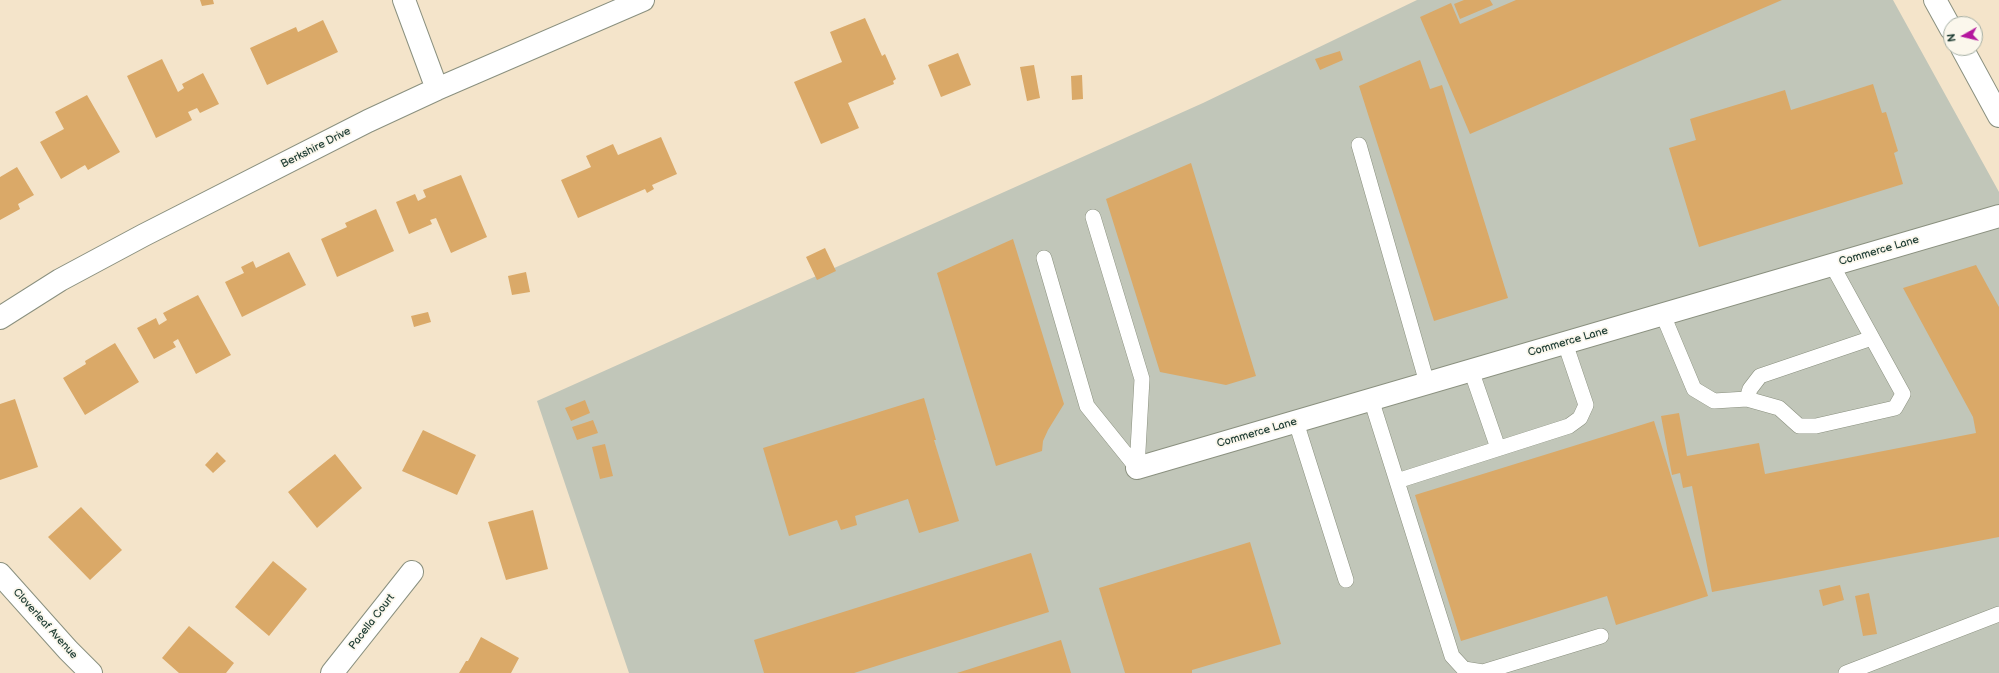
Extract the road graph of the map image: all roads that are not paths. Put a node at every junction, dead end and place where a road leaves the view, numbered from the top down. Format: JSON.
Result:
{"nodes":[{"id":1,"x":404,"y":0,"type":"edge"},
{"id":2,"x":643,"y":0,"type":"edge"},
{"id":3,"x":1935,"y":0,"type":"edge"},
{"id":4,"x":1944,"y":16,"type":"edge"},
{"id":5,"x":1966,"y":56,"type":"edge"},
{"id":6,"x":437,"y":89,"type":"junction"},
{"id":7,"x":1999,"y":116,"type":"edge"},
{"id":8,"x":1359,"y":144,"type":"dead end"},
{"id":9,"x":1999,"y":216,"type":"edge"},
{"id":10,"x":1093,"y":217,"type":"dead end"},
{"id":11,"x":1044,"y":258,"type":"dead end"},
{"id":12,"x":1832,"y":265,"type":"junction"},
{"id":13,"x":1663,"y":314,"type":"junction"},
{"id":14,"x":0,"y":318,"type":"edge"},
{"id":15,"x":1872,"y":338,"type":"junction"},
{"id":16,"x":1565,"y":343,"type":"junction"},
{"id":17,"x":1471,"y":370,"type":"junction"},
{"id":18,"x":1427,"y":383,"type":"junction"},
{"id":19,"x":1371,"y":399,"type":"junction"},
{"id":20,"x":1747,"y":399,"type":"junction"},
{"id":21,"x":1296,"y":422,"type":"junction"},
{"id":22,"x":1498,"y":448,"type":"junction"},
{"id":23,"x":1137,"y":468,"type":"junction"},
{"id":24,"x":1396,"y":481,"type":"junction"},
{"id":25,"x":412,"y":572,"type":"dead end"},
{"id":26,"x":0,"y":574,"type":"edge"},
{"id":27,"x":1346,"y":580,"type":"dead end"},
{"id":28,"x":1999,"y":614,"type":"edge"},
{"id":29,"x":1601,"y":636,"type":"dead end"},
{"id":30,"x":91,"y":673,"type":"edge"},
{"id":31,"x":332,"y":673,"type":"edge"},
{"id":32,"x":1846,"y":673,"type":"edge"}],
"edges":[{"from":1,"to":6,"type":"street"},
{"from":2,"to":6,"type":"street","name":"Berkshire Drive"},
{"from":3,"to":4,"type":"street"},
{"from":5,"to":7,"type":"street"},
{"from":6,"to":14,"type":"street","name":"Berkshire Drive"},
{"from":8,"to":18,"type":"lane"},
{"from":9,"to":12,"type":"street","name":"Commerce Lane"},
{"from":10,"to":23,"type":"lane"},
{"from":11,"to":23,"type":"lane"},
{"from":12,"to":13,"type":"street","name":"Commerce Lane"},
{"from":12,"to":15,"type":"lane"},
{"from":13,"to":16,"type":"street","name":"Commerce Lane"},
{"from":13,"to":20,"type":"lane"},
{"from":15,"to":20,"type":"lane"},
{"from":15,"to":20,"type":"lane"},
{"from":16,"to":17,"type":"street","name":"Commerce Lane"},
{"from":16,"to":22,"type":"lane"},
{"from":17,"to":18,"type":"street","name":"Commerce Lane"},
{"from":17,"to":22,"type":"lane"},
{"from":18,"to":19,"type":"street","name":"Commerce Lane"},
{"from":19,"to":21,"type":"street","name":"Commerce Lane"},
{"from":19,"to":24,"type":"lane"},
{"from":21,"to":23,"type":"street","name":"Commerce Lane"},
{"from":21,"to":27,"type":"lane"},
{"from":22,"to":24,"type":"lane"},
{"from":24,"to":29,"type":"lane"},
{"from":25,"to":31,"type":"street","name":"Pacella Court"},
{"from":26,"to":30,"type":"street","name":"Cloverleaf Avenue"},
{"from":28,"to":32,"type":"lane"}]}
